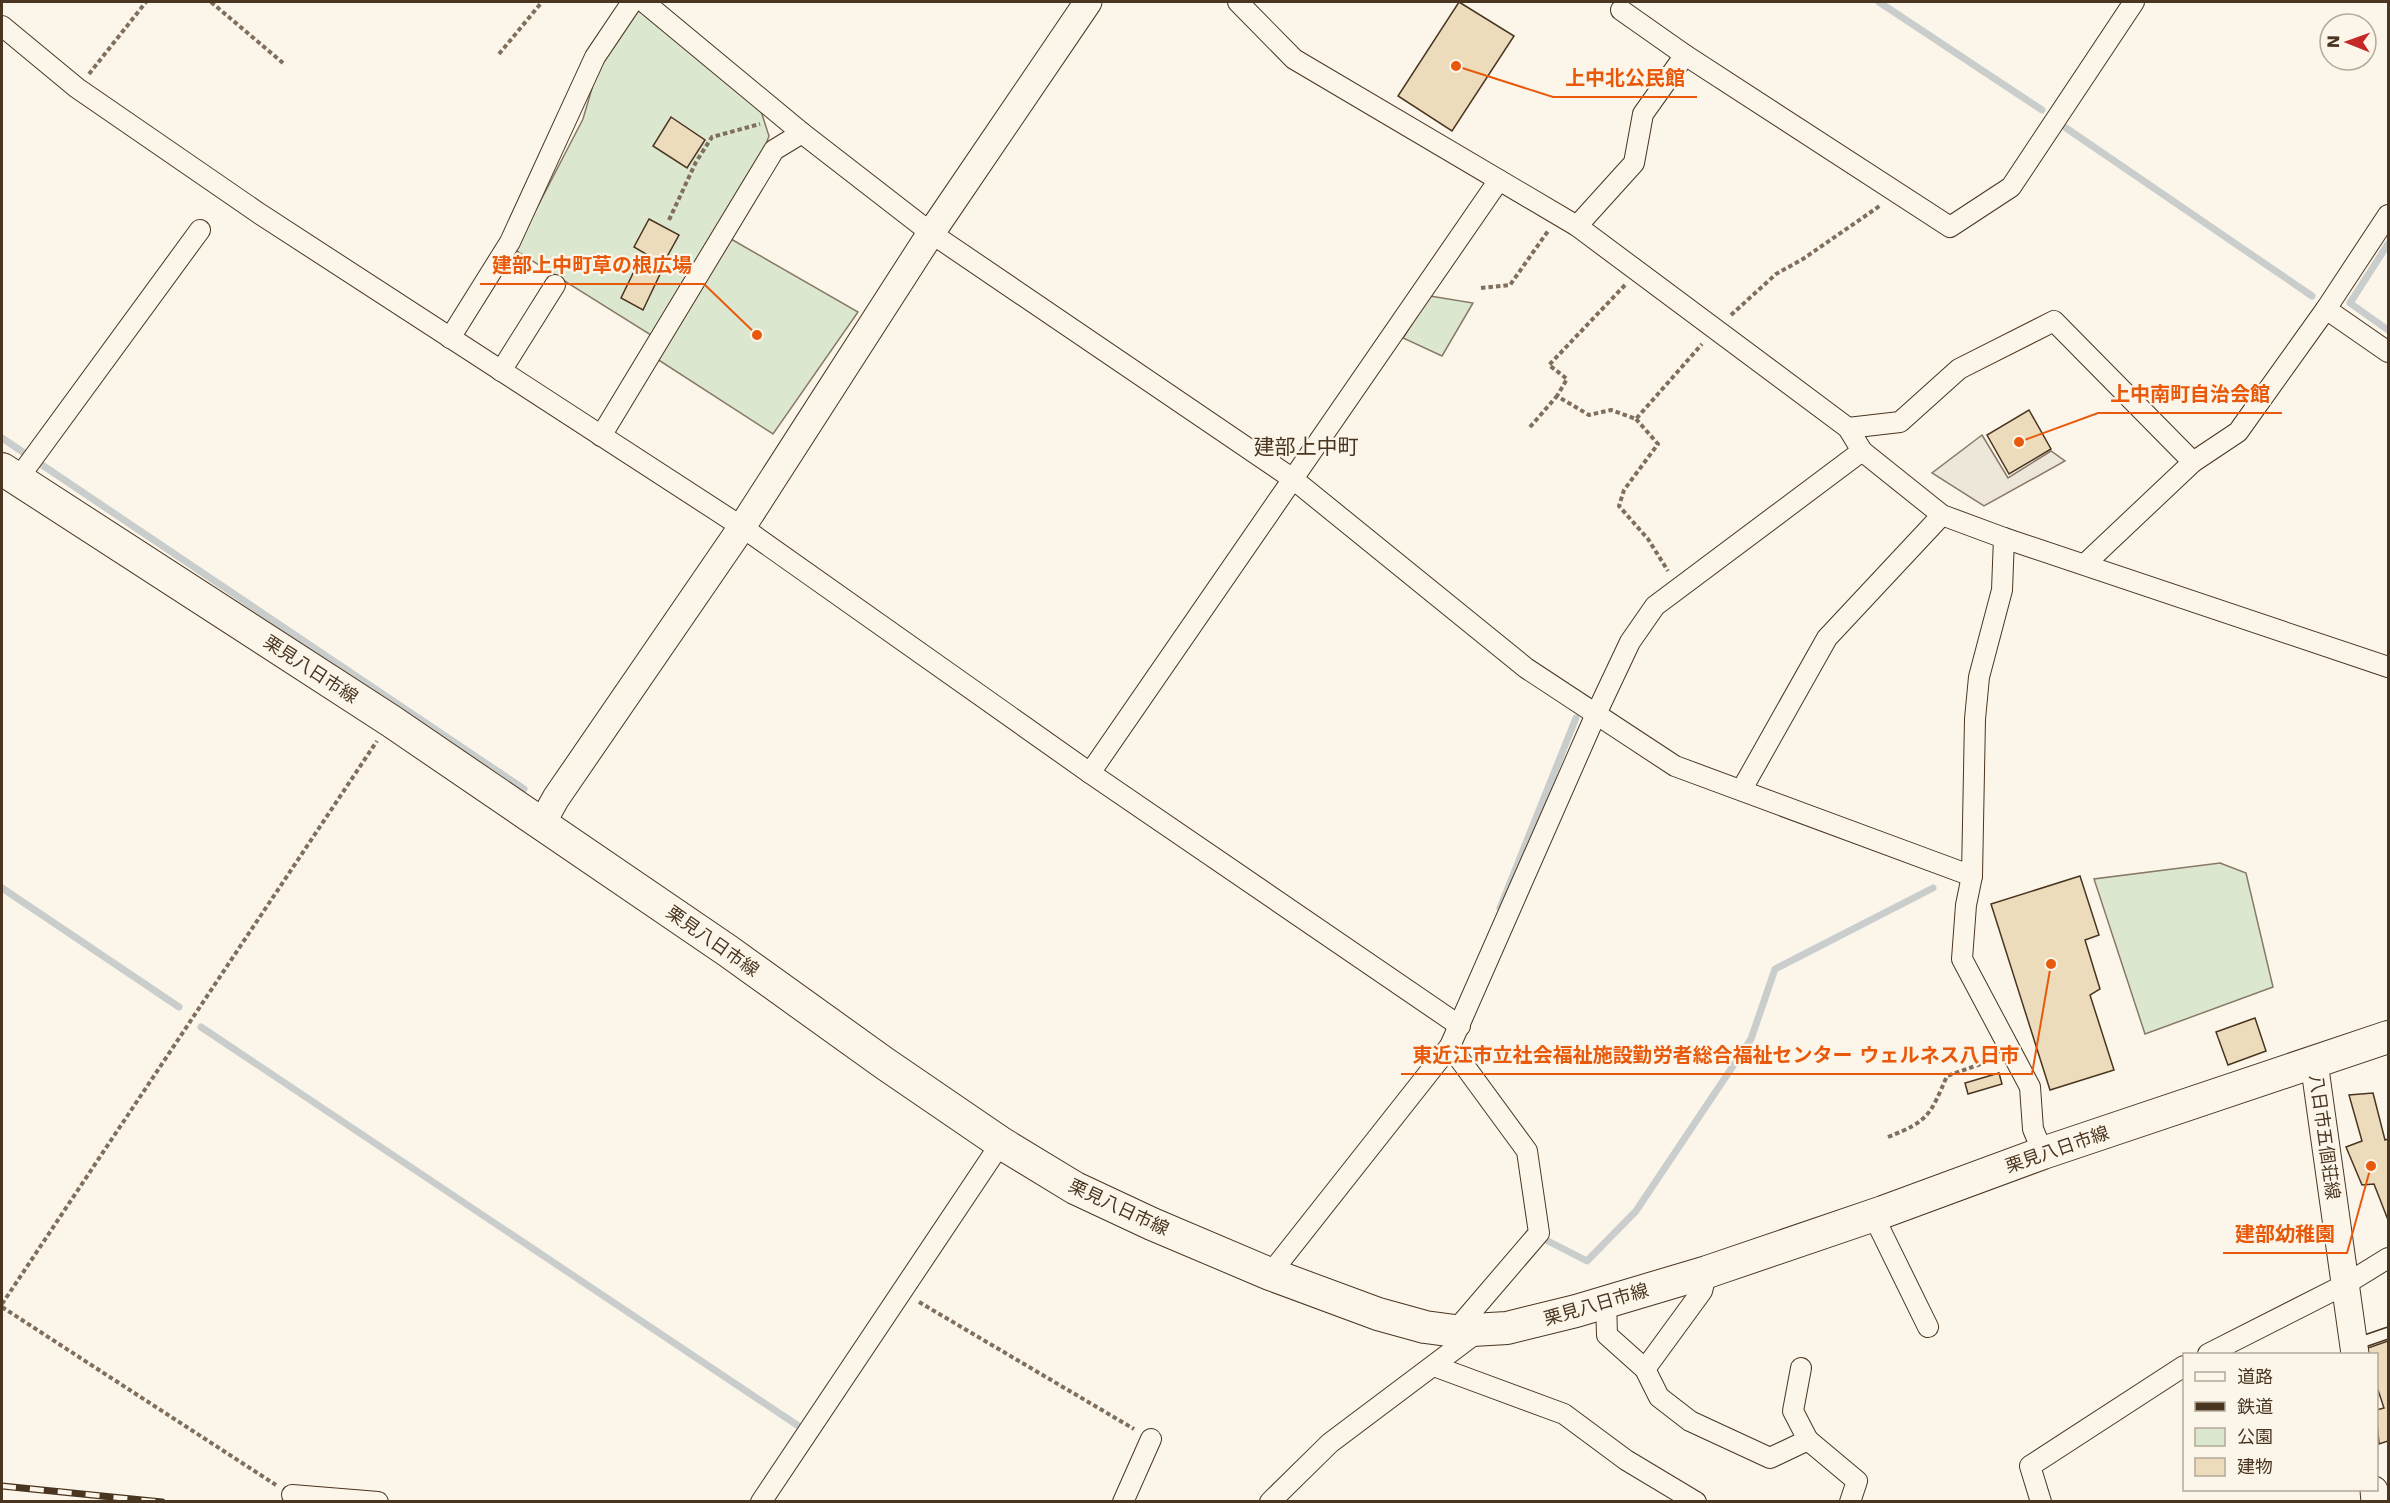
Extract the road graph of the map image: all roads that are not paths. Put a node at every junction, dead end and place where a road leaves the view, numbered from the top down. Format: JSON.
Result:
{"nodes":[{"id":1,"x":632,"y":2,"type":"edge"},
{"id":2,"x":644,"y":2,"type":"edge"},
{"id":3,"x":1088,"y":2,"type":"edge"},
{"id":4,"x":1238,"y":2,"type":"edge"},
{"id":5,"x":2134,"y":2,"type":"edge"},
{"id":6,"x":1619,"y":4,"type":"edge"},
{"id":7,"x":2,"y":26,"type":"edge"},
{"id":8,"x":1685,"y":55,"type":"junction"},
{"id":9,"x":802,"y":133,"type":"junction"},
{"id":10,"x":1499,"y":180,"type":"junction"},
{"id":11,"x":2388,"y":215,"type":"edge"},
{"id":12,"x":1577,"y":226,"type":"junction"},
{"id":13,"x":200,"y":230,"type":"dead end"},
{"id":14,"x":931,"y":233,"type":"junction"},
{"id":15,"x":555,"y":285,"type":"dead end"},
{"id":16,"x":2326,"y":309,"type":"junction"},
{"id":17,"x":450,"y":338,"type":"junction"},
{"id":18,"x":2388,"y":352,"type":"edge"},
{"id":19,"x":501,"y":371,"type":"junction"},
{"id":20,"x":1848,"y":428,"type":"junction"},
{"id":21,"x":601,"y":436,"type":"junction"},
{"id":22,"x":1862,"y":451,"type":"junction"},
{"id":23,"x":2193,"y":462,"type":"junction"},
{"id":24,"x":9,"y":475,"type":"edge"},
{"id":25,"x":1293,"y":479,"type":"junction"},
{"id":26,"x":1942,"y":515,"type":"junction"},
{"id":27,"x":742,"y":527,"type":"junction"},
{"id":28,"x":2004,"y":538,"type":"junction"},
{"id":29,"x":2085,"y":564,"type":"junction"},
{"id":30,"x":2388,"y":667,"type":"edge"},
{"id":31,"x":1596,"y":714,"type":"junction"},
{"id":32,"x":1090,"y":773,"type":"junction"},
{"id":33,"x":1742,"y":789,"type":"junction"},
{"id":34,"x":542,"y":823,"type":"junction"},
{"id":35,"x":1972,"y":876,"type":"junction"},
{"id":36,"x":1460,"y":1026,"type":"junction"},
{"id":37,"x":2388,"y":1037,"type":"edge"},
{"id":38,"x":1449,"y":1046,"type":"junction"},
{"id":39,"x":2314,"y":1062,"type":"junction"},
{"id":40,"x":1001,"y":1143,"type":"junction"},
{"id":41,"x":2043,"y":1154,"type":"junction"},
{"id":42,"x":1873,"y":1215,"type":"junction"},
{"id":43,"x":2388,"y":1258,"type":"edge"},
{"id":44,"x":1707,"y":1272,"type":"junction"},
{"id":45,"x":1270,"y":1274,"type":"junction"},
{"id":46,"x":2346,"y":1284,"type":"junction"},
{"id":47,"x":1606,"y":1301,"type":"junction"},
{"id":48,"x":1928,"y":1328,"type":"dead end"},
{"id":49,"x":1467,"y":1331,"type":"junction"},
{"id":50,"x":2388,"y":1333,"type":"edge"},
{"id":51,"x":2354,"y":1350,"type":"edge"},
{"id":52,"x":2210,"y":1353,"type":"edge"},
{"id":53,"x":1434,"y":1366,"type":"junction"},
{"id":54,"x":2183,"y":1367,"type":"edge"},
{"id":55,"x":1801,"y":1368,"type":"dead end"},
{"id":56,"x":1645,"y":1369,"type":"junction"},
{"id":57,"x":1150,"y":1439,"type":"road end"},
{"id":58,"x":1808,"y":1440,"type":"junction"},
{"id":59,"x":292,"y":1495,"type":"road end"},
{"id":60,"x":378,"y":1502,"type":"edge"},
{"id":61,"x":761,"y":1502,"type":"edge"},
{"id":62,"x":1123,"y":1502,"type":"edge"},
{"id":63,"x":1270,"y":1502,"type":"edge"},
{"id":64,"x":1696,"y":1502,"type":"edge"},
{"id":65,"x":1850,"y":1502,"type":"edge"},
{"id":66,"x":2041,"y":1502,"type":"edge"}],
"edges":[{"from":1,"to":17,"type":"street"},
{"from":2,"to":9,"type":"street"},
{"from":3,"to":14,"type":"street"},
{"from":4,"to":10,"type":"street"},
{"from":5,"to":8,"type":"street"},
{"from":6,"to":8,"type":"street"},
{"from":7,"to":17,"type":"street"},
{"from":8,"to":12,"type":"street"},
{"from":9,"to":14,"type":"street"},
{"from":9,"to":21,"type":"street"},
{"from":10,"to":12,"type":"street"},
{"from":10,"to":25,"type":"street"},
{"from":11,"to":16,"type":"street"},
{"from":12,"to":20,"type":"street"},
{"from":13,"to":24,"type":"street"},
{"from":14,"to":25,"type":"street"},
{"from":14,"to":27,"type":"street"},
{"from":15,"to":19,"type":"street"},
{"from":16,"to":18,"type":"street"},
{"from":16,"to":23,"type":"street"},
{"from":17,"to":19,"type":"street"},
{"from":19,"to":21,"type":"street"},
{"from":20,"to":22,"type":"street"},
{"from":20,"to":23,"type":"street"},
{"from":21,"to":27,"type":"street"},
{"from":22,"to":26,"type":"street"},
{"from":22,"to":31,"type":"street"},
{"from":23,"to":29,"type":"street"},
{"from":24,"to":34,"type":"main road","name":"栗見八日市線"},
{"from":25,"to":31,"type":"street"},
{"from":25,"to":32,"type":"street"},
{"from":26,"to":28,"type":"street"},
{"from":26,"to":33,"type":"street"},
{"from":27,"to":32,"type":"street"},
{"from":27,"to":34,"type":"street"},
{"from":28,"to":29,"type":"street"},
{"from":28,"to":35,"type":"street"},
{"from":29,"to":30,"type":"street"},
{"from":31,"to":33,"type":"street"},
{"from":31,"to":36,"type":"street"},
{"from":32,"to":36,"type":"street"},
{"from":33,"to":35,"type":"street"},
{"from":34,"to":40,"type":"main road","name":"栗見八日市線"},
{"from":35,"to":41,"type":"street"},
{"from":36,"to":38,"type":"street"},
{"from":37,"to":39,"type":"main road","name":"栗見八日市線"},
{"from":38,"to":45,"type":"street"},
{"from":38,"to":49,"type":"street"},
{"from":39,"to":41,"type":"main road","name":"栗見八日市線"},
{"from":39,"to":46,"type":"street","name":"八日市五個荘線"},
{"from":40,"to":45,"type":"main road","name":"栗見八日市線"},
{"from":40,"to":61,"type":"street"},
{"from":41,"to":42,"type":"main road","name":"栗見八日市線"},
{"from":42,"to":44,"type":"main road","name":"栗見八日市線"},
{"from":42,"to":48,"type":"street"},
{"from":43,"to":46,"type":"street"},
{"from":44,"to":47,"type":"main road","name":"栗見八日市線"},
{"from":44,"to":56,"type":"street"},
{"from":45,"to":49,"type":"main road","name":"栗見八日市線"},
{"from":46,"to":51,"type":"street","name":"八日市五個荘線"},
{"from":46,"to":52,"type":"street"},
{"from":47,"to":49,"type":"main road","name":"栗見八日市線"},
{"from":47,"to":56,"type":"street"},
{"from":49,"to":53,"type":"street"},
{"from":50,"to":51,"type":"lane"},
{"from":53,"to":63,"type":"street"},
{"from":53,"to":64,"type":"street"},
{"from":54,"to":66,"type":"street"},
{"from":55,"to":58,"type":"street"},
{"from":56,"to":58,"type":"street"},
{"from":57,"to":62,"type":"street"},
{"from":58,"to":65,"type":"street"},
{"from":59,"to":60,"type":"street"}]}
